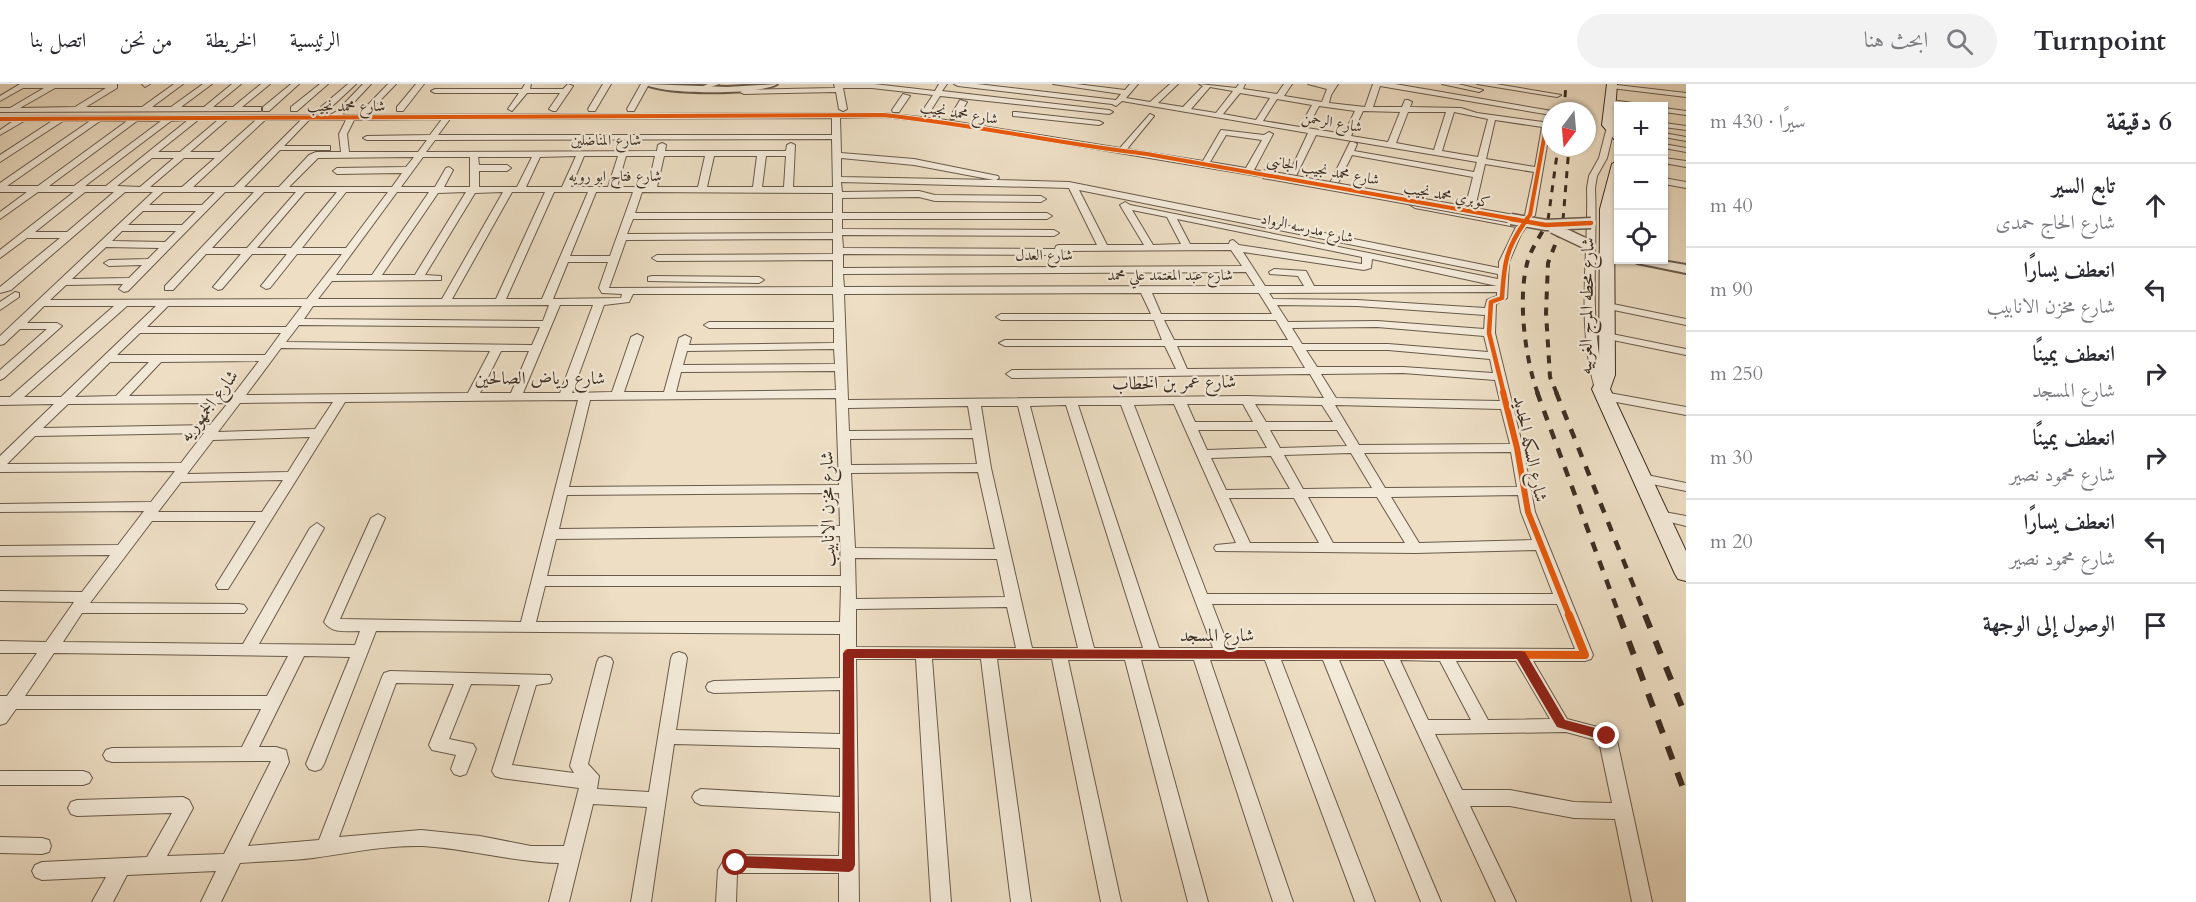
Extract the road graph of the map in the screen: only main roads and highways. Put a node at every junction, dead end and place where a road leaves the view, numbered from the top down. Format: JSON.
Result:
{"nodes":[{"id":1,"x":1614,"y":185,"type":"edge"},
{"id":2,"x":1613,"y":250,"type":"edge"},
{"id":3,"x":1682,"y":558,"type":"edge"},
{"id":4,"x":1686,"y":574,"type":"edge"}],
"edges":[{"from":1,"to":2,"type":"main road","name":"شارع محطه المرج الغربيه"},
{"from":2,"to":3,"type":"main road","name":"شارع محطه المرج الغربيه"},
{"from":3,"to":4,"type":"main road","name":"شارع محطه المرج الغربيه"}]}
